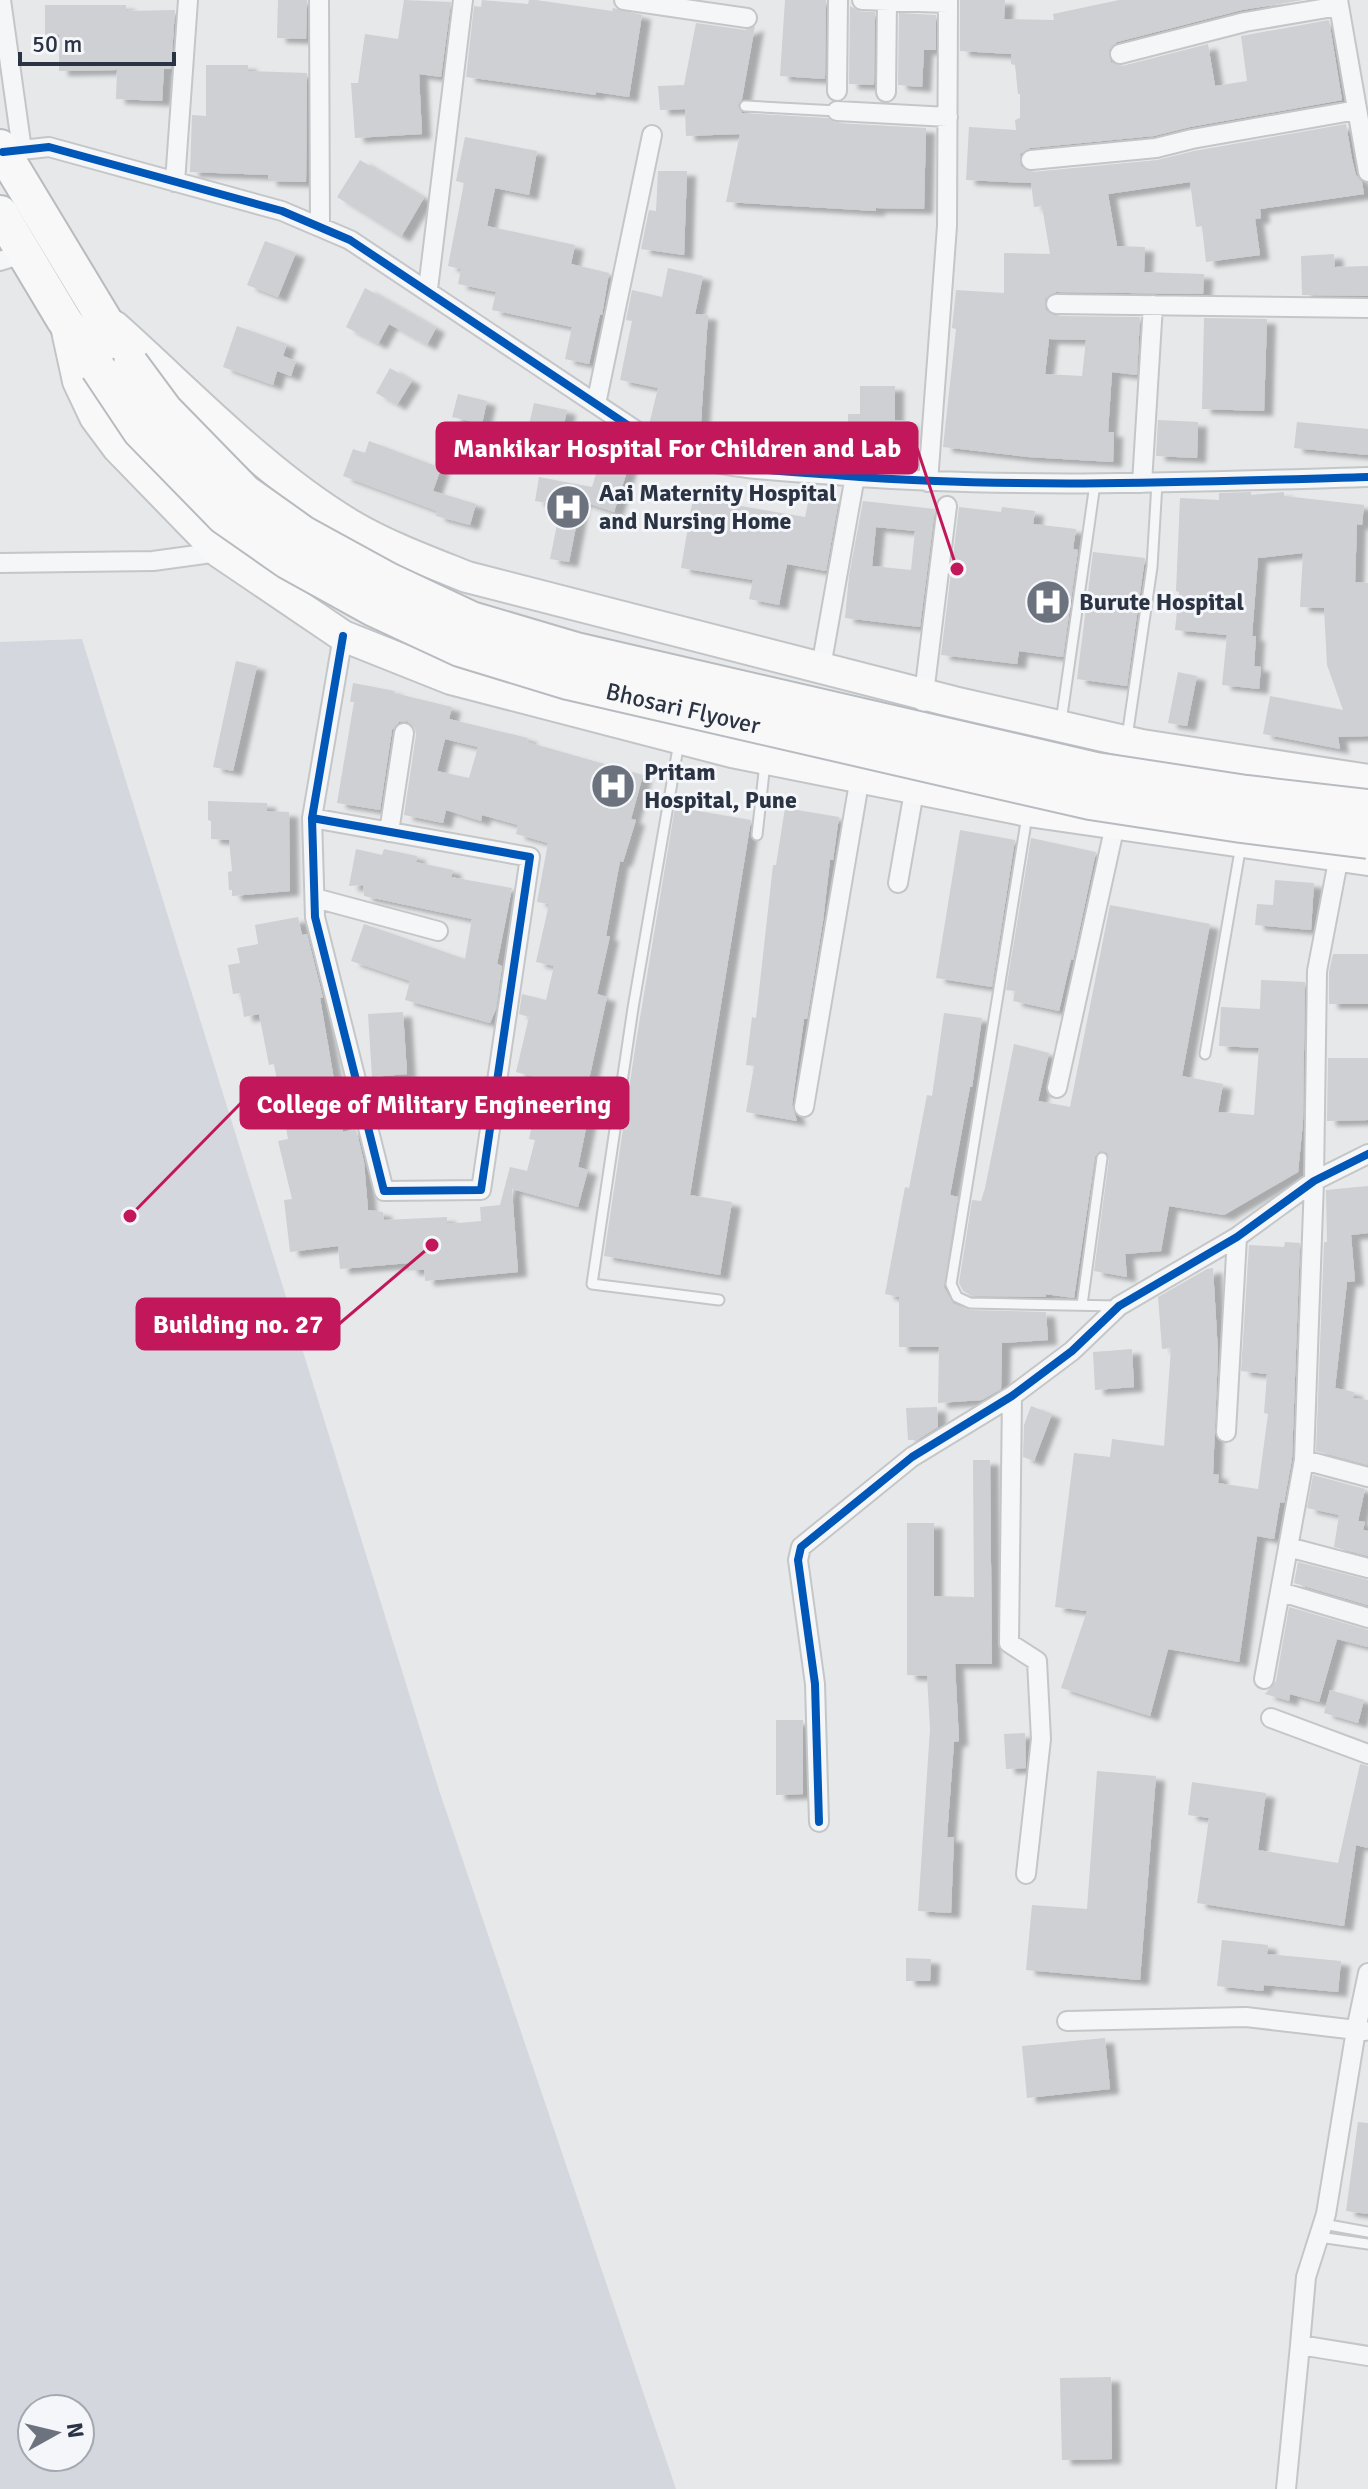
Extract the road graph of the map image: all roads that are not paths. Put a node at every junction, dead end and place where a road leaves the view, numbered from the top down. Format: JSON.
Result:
{"nodes":[{"id":1,"x":1,"y":0,"type":"edge"},
{"id":2,"x":188,"y":0,"type":"edge"},
{"id":3,"x":319,"y":0,"type":"edge"},
{"id":4,"x":463,"y":0,"type":"edge"},
{"id":5,"x":624,"y":0,"type":"edge"},
{"id":6,"x":838,"y":0,"type":"edge"},
{"id":7,"x":862,"y":0,"type":"edge"},
{"id":8,"x":887,"y":1,"type":"edge"},
{"id":9,"x":948,"y":2,"type":"edge"},
{"id":10,"x":1339,"y":3,"type":"edge"},
{"id":11,"x":747,"y":18,"type":"dead end"},
{"id":12,"x":1120,"y":54,"type":"dead end"},
{"id":13,"x":837,"y":91,"type":"dead end"},
{"id":14,"x":886,"y":92,"type":"dead end"},
{"id":15,"x":745,"y":106,"type":"dead end"},
{"id":16,"x":1357,"y":110,"type":"junction"},
{"id":17,"x":837,"y":111,"type":"joint"},
{"id":18,"x":948,"y":117,"type":"junction"},
{"id":19,"x":652,"y":135,"type":"dead end"},
{"id":20,"x":8,"y":149,"type":"edge"},
{"id":21,"x":1031,"y":160,"type":"dead end"},
{"id":22,"x":1368,"y":172,"type":"edge"},
{"id":23,"x":175,"y":182,"type":"junction"},
{"id":24,"x":0,"y":213,"type":"edge"},
{"id":25,"x":320,"y":227,"type":"junction"},
{"id":26,"x":11,"y":258,"type":"edge"},
{"id":27,"x":428,"y":289,"type":"junction"},
{"id":28,"x":1056,"y":304,"type":"dead end"},
{"id":29,"x":1153,"y":305,"type":"junction"},
{"id":30,"x":1368,"y":308,"type":"edge"},
{"id":31,"x":101,"y":314,"type":"junction"},
{"id":32,"x":64,"y":320,"type":"junction"},
{"id":33,"x":596,"y":404,"type":"junction"},
{"id":34,"x":855,"y":476,"type":"junction"},
{"id":35,"x":1368,"y":477,"type":"edge"},
{"id":36,"x":928,"y":482,"type":"junction"},
{"id":37,"x":1149,"y":483,"type":"junction"},
{"id":38,"x":1095,"y":484,"type":"junction"},
{"id":39,"x":947,"y":506,"type":"dead end"},
{"id":40,"x":219,"y":552,"type":"junction"},
{"id":41,"x":0,"y":563,"type":"edge"},
{"id":42,"x":343,"y":636,"type":"junction"},
{"id":43,"x":821,"y":667,"type":"junction"},
{"id":44,"x":924,"y":693,"type":"junction"},
{"id":45,"x":1060,"y":726,"type":"junction"},
{"id":46,"x":404,"y":733,"type":"dead end"},
{"id":47,"x":680,"y":739,"type":"junction"},
{"id":48,"x":1126,"y":741,"type":"junction"},
{"id":49,"x":766,"y":758,"type":"junction"},
{"id":50,"x":860,"y":777,"type":"junction"},
{"id":51,"x":1368,"y":780,"type":"edge"},
{"id":52,"x":915,"y":787,"type":"junction"},
{"id":53,"x":1368,"y":807,"type":"edge"},
{"id":54,"x":1028,"y":811,"type":"junction"},
{"id":55,"x":312,"y":818,"type":"junction"},
{"id":56,"x":1115,"y":825,"type":"junction"},
{"id":57,"x":389,"y":832,"type":"junction"},
{"id":58,"x":757,"y":835,"type":"dead end"},
{"id":59,"x":1241,"y":842,"type":"junction"},
{"id":60,"x":1358,"y":852,"type":"edge"},
{"id":61,"x":898,"y":883,"type":"dead end"},
{"id":62,"x":315,"y":898,"type":"junction"},
{"id":63,"x":438,"y":931,"type":"dead end"},
{"id":64,"x":1205,"y":1054,"type":"dead end"},
{"id":65,"x":1057,"y":1088,"type":"dead end"},
{"id":66,"x":804,"y":1107,"type":"dead end"},
{"id":67,"x":1368,"y":1154,"type":"edge"},
{"id":68,"x":1102,"y":1158,"type":"dead end"},
{"id":69,"x":1314,"y":1181,"type":"junction"},
{"id":70,"x":1237,"y":1237,"type":"junction"},
{"id":71,"x":719,"y":1300,"type":"dead end"},
{"id":72,"x":1082,"y":1305,"type":"junction"},
{"id":73,"x":1119,"y":1306,"type":"junction"},
{"id":74,"x":1012,"y":1396,"type":"junction"},
{"id":75,"x":1226,"y":1432,"type":"dead end"},
{"id":76,"x":1304,"y":1460,"type":"junction"},
{"id":77,"x":1368,"y":1477,"type":"edge"},
{"id":78,"x":1288,"y":1547,"type":"junction"},
{"id":79,"x":1368,"y":1568,"type":"edge"},
{"id":80,"x":1281,"y":1592,"type":"junction"},
{"id":81,"x":1368,"y":1618,"type":"edge"},
{"id":82,"x":1264,"y":1679,"type":"dead end"},
{"id":83,"x":1271,"y":1718,"type":"dead end"},
{"id":84,"x":1368,"y":1754,"type":"edge"},
{"id":85,"x":819,"y":1822,"type":"dead end"},
{"id":86,"x":1026,"y":1874,"type":"dead end"},
{"id":87,"x":1368,"y":1973,"type":"edge"},
{"id":88,"x":1067,"y":2021,"type":"dead end"},
{"id":89,"x":1362,"y":2031,"type":"edge"},
{"id":90,"x":1321,"y":2230,"type":"junction"},
{"id":91,"x":1368,"y":2232,"type":"edge"},
{"id":92,"x":1368,"y":2244,"type":"edge"},
{"id":93,"x":1300,"y":2345,"type":"junction"},
{"id":94,"x":1368,"y":2356,"type":"edge"},
{"id":95,"x":1286,"y":2489,"type":"edge"}],
"edges":[{"from":1,"to":20,"type":"street"},
{"from":2,"to":23,"type":"street"},
{"from":3,"to":25,"type":"street"},
{"from":4,"to":27,"type":"street"},
{"from":5,"to":11,"type":"street"},
{"from":6,"to":13,"type":"street"},
{"from":7,"to":8,"type":"street"},
{"from":8,"to":9,"type":"street"},
{"from":8,"to":14,"type":"street"},
{"from":9,"to":18,"type":"street"},
{"from":10,"to":12,"type":"street"},
{"from":10,"to":16,"type":"street"},
{"from":15,"to":17,"type":"lane"},
{"from":16,"to":21,"type":"street"},
{"from":16,"to":22,"type":"street"},
{"from":17,"to":18,"type":"street"},
{"from":18,"to":36,"type":"street"},
{"from":19,"to":33,"type":"street"},
{"from":20,"to":23,"type":"street"},
{"from":20,"to":31,"type":"highway","name":"Bhosari Flyover"},
{"from":23,"to":25,"type":"street"},
{"from":24,"to":26,"type":"highway","name":"Bhosari Flyover"},
{"from":25,"to":27,"type":"street"},
{"from":26,"to":32,"type":"highway","name":"Bhosari Flyover"},
{"from":27,"to":33,"type":"street"},
{"from":28,"to":29,"type":"street"},
{"from":29,"to":30,"type":"street"},
{"from":29,"to":37,"type":"street"},
{"from":31,"to":43,"type":"main road"},
{"from":31,"to":53,"type":"highway","name":"Bhosari Flyover","bridge":true},
{"from":32,"to":40,"type":"main road"},
{"from":32,"to":60,"type":"highway","name":"Bhosari Flyover","bridge":true},
{"from":33,"to":34,"type":"street"},
{"from":34,"to":36,"type":"street"},
{"from":34,"to":43,"type":"street"},
{"from":35,"to":37,"type":"street"},
{"from":36,"to":38,"type":"street"},
{"from":37,"to":38,"type":"street"},
{"from":37,"to":48,"type":"lane"},
{"from":38,"to":45,"type":"lane"},
{"from":39,"to":44,"type":"street"},
{"from":40,"to":41,"type":"street"},
{"from":40,"to":42,"type":"main road"},
{"from":42,"to":47,"type":"main road"},
{"from":42,"to":55,"type":"street"},
{"from":43,"to":44,"type":"main road"},
{"from":44,"to":45,"type":"main road"},
{"from":44,"to":52,"type":"street"},
{"from":45,"to":48,"type":"main road"},
{"from":46,"to":57,"type":"street"},
{"from":47,"to":49,"type":"main road"},
{"from":47,"to":71,"type":"lane"},
{"from":48,"to":51,"type":"main road"},
{"from":49,"to":50,"type":"main road"},
{"from":49,"to":58,"type":"lane"},
{"from":50,"to":52,"type":"main road"},
{"from":50,"to":66,"type":"street"},
{"from":52,"to":54,"type":"main road"},
{"from":52,"to":61,"type":"street"},
{"from":54,"to":56,"type":"main road"},
{"from":54,"to":72,"type":"lane"},
{"from":55,"to":57,"type":"street"},
{"from":55,"to":62,"type":"street"},
{"from":56,"to":59,"type":"main road"},
{"from":56,"to":65,"type":"street"},
{"from":57,"to":62,"type":"street"},
{"from":59,"to":60,"type":"main road"},
{"from":59,"to":64,"type":"lane"},
{"from":60,"to":69,"type":"street"},
{"from":62,"to":63,"type":"street"},
{"from":67,"to":69,"type":"street"},
{"from":68,"to":72,"type":"lane"},
{"from":69,"to":70,"type":"street"},
{"from":69,"to":76,"type":"street"},
{"from":70,"to":73,"type":"street"},
{"from":70,"to":75,"type":"street"},
{"from":72,"to":73,"type":"lane"},
{"from":73,"to":74,"type":"street"},
{"from":74,"to":85,"type":"street"},
{"from":74,"to":86,"type":"street"},
{"from":76,"to":77,"type":"street"},
{"from":76,"to":78,"type":"street"},
{"from":78,"to":79,"type":"street"},
{"from":78,"to":80,"type":"street"},
{"from":80,"to":81,"type":"street"},
{"from":80,"to":82,"type":"street"},
{"from":83,"to":84,"type":"street"},
{"from":87,"to":89,"type":"street"},
{"from":88,"to":89,"type":"street"},
{"from":89,"to":90,"type":"street"},
{"from":90,"to":91,"type":"lane"},
{"from":90,"to":92,"type":"lane"},
{"from":90,"to":93,"type":"street"},
{"from":93,"to":94,"type":"street"},
{"from":93,"to":95,"type":"street"}]}
